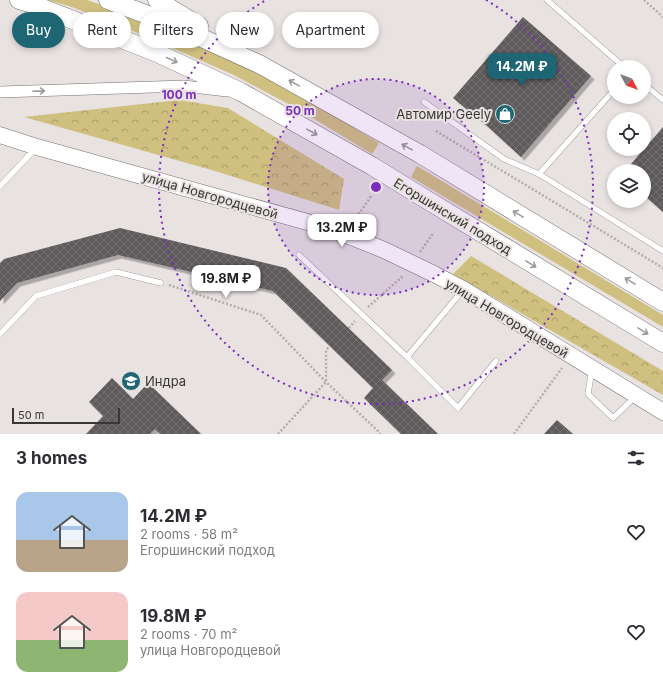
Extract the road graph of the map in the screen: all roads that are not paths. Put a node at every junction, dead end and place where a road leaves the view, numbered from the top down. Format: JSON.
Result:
{"nodes":[{"id":1,"x":19,"y":0,"type":"edge"},
{"id":2,"x":108,"y":0,"type":"edge"},
{"id":3,"x":157,"y":0,"type":"edge"},
{"id":4,"x":547,"y":0,"type":"edge"},
{"id":5,"x":616,"y":60,"type":"edge"},
{"id":6,"x":261,"y":65,"type":"junction"},
{"id":7,"x":651,"y":90,"type":"edge"},
{"id":8,"x":0,"y":92,"type":"edge"},
{"id":9,"x":242,"y":92,"type":"junction"},
{"id":10,"x":607,"y":98,"type":"edge"},
{"id":11,"x":663,"y":100,"type":"edge"},
{"id":12,"x":424,"y":102,"type":"dead end"},
{"id":13,"x":0,"y":135,"type":"edge"},
{"id":14,"x":37,"y":147,"type":"junction"},
{"id":15,"x":539,"y":174,"type":"junction"},
{"id":16,"x":0,"y":186,"type":"edge"},
{"id":17,"x":663,"y":251,"type":"edge"},
{"id":18,"x":299,"y":255,"type":"dead end"},
{"id":19,"x":162,"y":283,"type":"road end"},
{"id":20,"x":463,"y":290,"type":"junction"},
{"id":21,"x":663,"y":302,"type":"edge"},
{"id":22,"x":0,"y":334,"type":"edge"},
{"id":23,"x":663,"y":343,"type":"edge"},
{"id":24,"x":407,"y":357,"type":"junction"},
{"id":25,"x":496,"y":361,"type":"dead end"},
{"id":26,"x":592,"y":369,"type":"junction"},
{"id":27,"x":636,"y":396,"type":"junction"},
{"id":28,"x":663,"y":412,"type":"edge"}],
"edges":[{"from":1,"to":9,"type":"main road","name":"Егоршинский подход","one_way":true},
{"from":2,"to":6,"type":"main road"},
{"from":3,"to":6,"type":"main road"},
{"from":4,"to":5,"type":"lane"},
{"from":21,"to":6,"type":"main road","one_way":true},
{"from":7,"to":11,"type":"lane"},
{"from":8,"to":9,"type":"street","one_way":true},
{"from":9,"to":23,"type":"main road","name":"Егоршинский подход","one_way":true},
{"from":10,"to":15,"type":"lane"},
{"from":12,"to":15,"type":"lane"},
{"from":13,"to":14,"type":"street","name":"улица Новгородцевой"},
{"from":14,"to":16,"type":"lane"},
{"from":14,"to":20,"type":"street","name":"улица Новгородцевой"},
{"from":15,"to":17,"type":"lane"},
{"from":18,"to":24,"type":"lane"},
{"from":19,"to":22,"type":"lane"},
{"from":20,"to":24,"type":"lane"},
{"from":20,"to":26,"type":"street","name":"улица Новгородцевой"},
{"from":24,"to":25,"type":"lane"},
{"from":26,"to":27,"type":"street","name":"улица Новгородцевой"},
{"from":26,"to":27,"type":"lane"},
{"from":27,"to":28,"type":"street","name":"улица Новгородцевой"}]}
